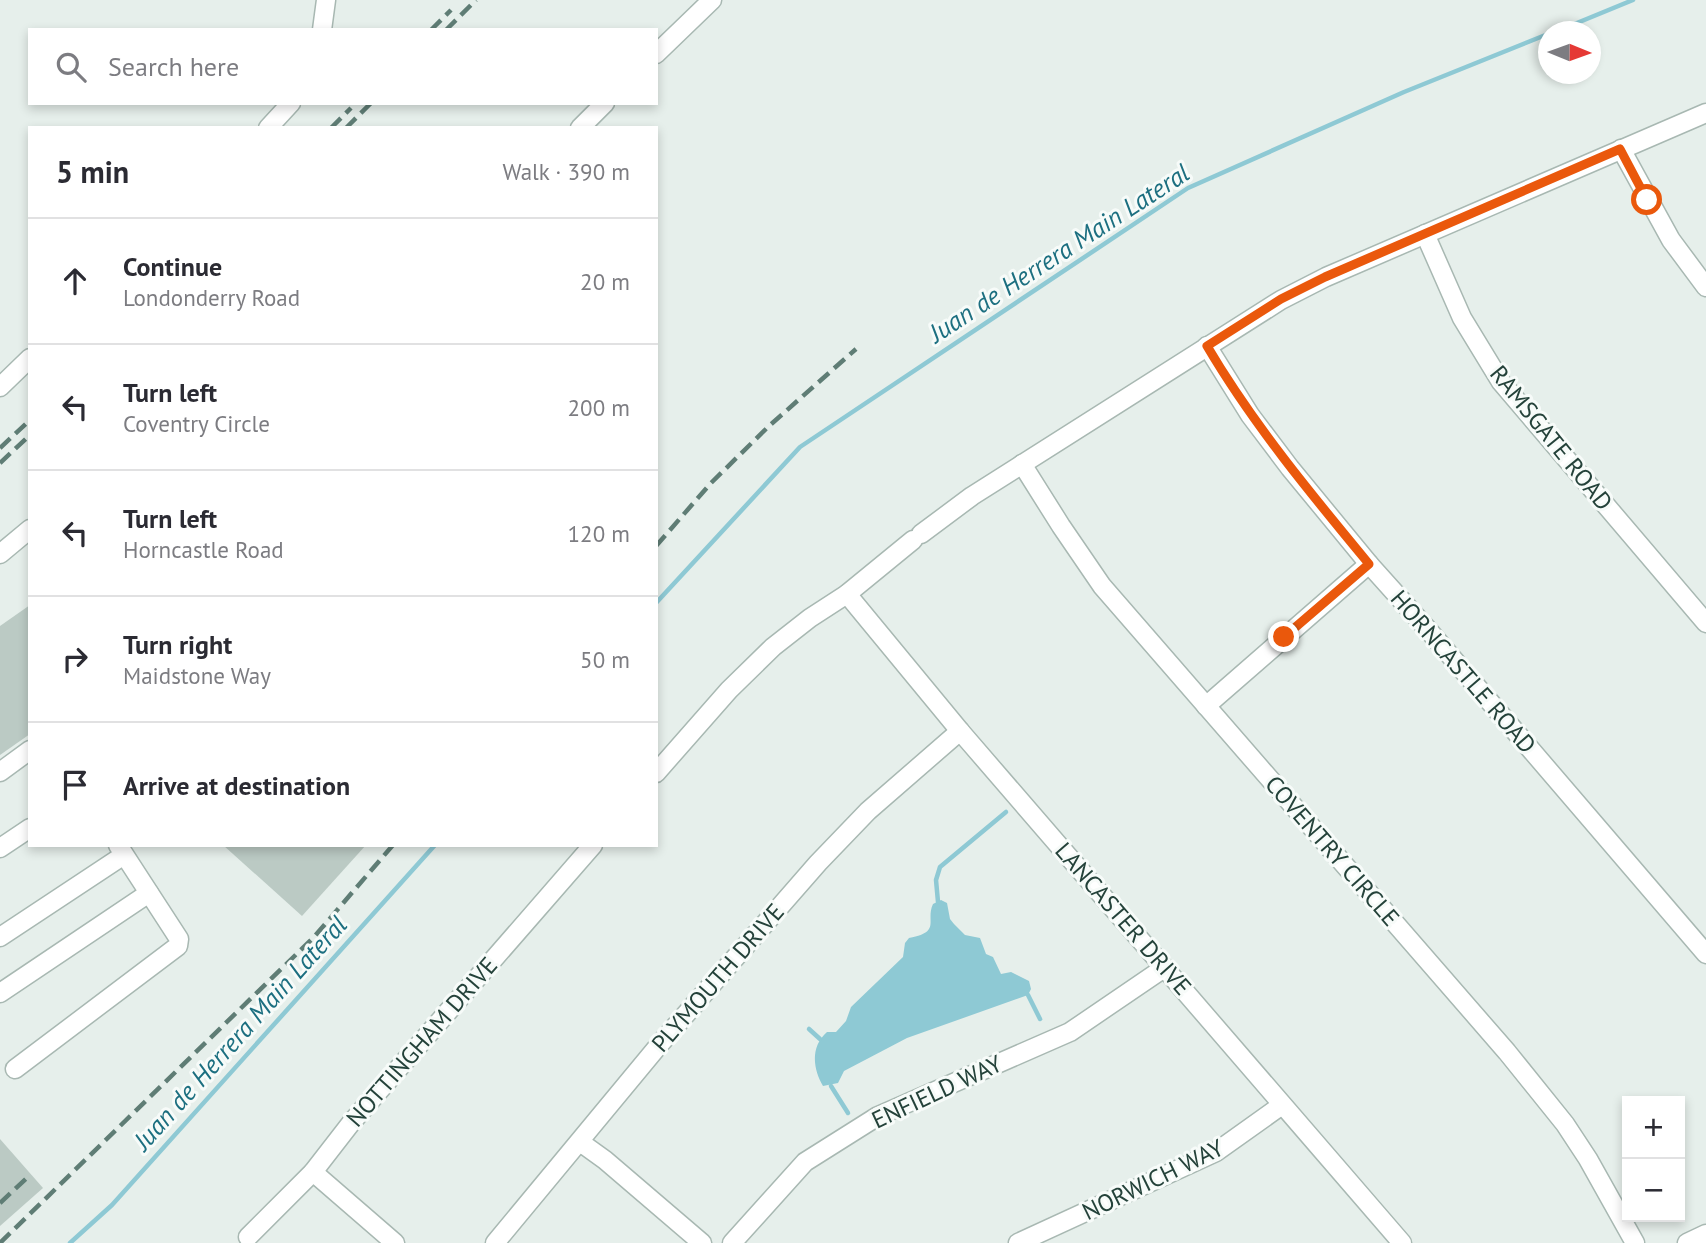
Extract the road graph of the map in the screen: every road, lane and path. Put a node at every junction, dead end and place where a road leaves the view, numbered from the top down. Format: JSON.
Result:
{"nodes":[{"id":1,"x":326,"y":0,"type":"edge"},
{"id":2,"x":712,"y":0,"type":"edge"},
{"id":3,"x":322,"y":28,"type":"edge"},
{"id":4,"x":658,"y":52,"type":"edge"},
{"id":5,"x":289,"y":105,"type":"edge"},
{"id":6,"x":603,"y":105,"type":"edge"},
{"id":7,"x":1706,"y":113,"type":"edge"},
{"id":8,"x":270,"y":126,"type":"edge"},
{"id":9,"x":582,"y":126,"type":"edge"},
{"id":10,"x":1620,"y":149,"type":"junction"},
{"id":11,"x":1425,"y":234,"type":"junction"},
{"id":12,"x":1706,"y":287,"type":"edge"},
{"id":13,"x":1207,"y":346,"type":"junction"},
{"id":14,"x":28,"y":360,"type":"edge"},
{"id":15,"x":0,"y":387,"type":"edge"},
{"id":16,"x":1022,"y":464,"type":"junction"},
{"id":17,"x":28,"y":531,"type":"edge"},
{"id":18,"x":0,"y":554,"type":"edge"},
{"id":19,"x":1369,"y":564,"type":"junction"},
{"id":20,"x":847,"y":594,"type":"junction"},
{"id":21,"x":1706,"y":623,"type":"edge"},
{"id":22,"x":1206,"y":706,"type":"junction"},
{"id":23,"x":960,"y":731,"type":"junction"},
{"id":24,"x":28,"y":751,"type":"edge"},
{"id":25,"x":658,"y":771,"type":"edge"},
{"id":26,"x":0,"y":772,"type":"edge"},
{"id":27,"x":28,"y":829,"type":"edge"},
{"id":28,"x":591,"y":847,"type":"edge"},
{"id":29,"x":0,"y":848,"type":"edge"},
{"id":30,"x":121,"y":850,"type":"edge"},
{"id":31,"x":149,"y":893,"type":"junction"},
{"id":32,"x":0,"y":937,"type":"edge"},
{"id":33,"x":1706,"y":954,"type":"edge"},
{"id":34,"x":1164,"y":968,"type":"junction"},
{"id":35,"x":0,"y":993,"type":"edge"},
{"id":36,"x":15,"y":1069,"type":"dead end"},
{"id":37,"x":1282,"y":1105,"type":"junction"},
{"id":38,"x":580,"y":1142,"type":"junction"},
{"id":39,"x":313,"y":1172,"type":"junction"},
{"id":40,"x":1706,"y":1234,"type":"edge"},
{"id":41,"x":248,"y":1237,"type":"dead end"},
{"id":42,"x":395,"y":1243,"type":"edge"},
{"id":43,"x":495,"y":1243,"type":"edge"},
{"id":44,"x":702,"y":1243,"type":"edge"},
{"id":45,"x":732,"y":1243,"type":"edge"},
{"id":46,"x":1018,"y":1243,"type":"edge"},
{"id":47,"x":1402,"y":1243,"type":"edge"},
{"id":48,"x":1635,"y":1243,"type":"edge"},
{"id":49,"x":1687,"y":1243,"type":"edge"}],
"edges":[{"from":1,"to":3,"type":"street"},
{"from":2,"to":4,"type":"street"},
{"from":5,"to":8,"type":"street"},
{"from":6,"to":9,"type":"street"},
{"from":7,"to":10,"type":"street"},
{"from":10,"to":11,"type":"street"},
{"from":10,"to":12,"type":"street"},
{"from":11,"to":13,"type":"street"},
{"from":11,"to":21,"type":"street","name":"RAMSGATE ROAD"},
{"from":13,"to":16,"type":"street"},
{"from":13,"to":19,"type":"street","name":"HORNCASTLE ROAD"},
{"from":14,"to":15,"type":"street"},
{"from":16,"to":20,"type":"street"},
{"from":16,"to":22,"type":"street","name":"COVENTRY CIRCLE"},
{"from":17,"to":18,"type":"street"},
{"from":19,"to":22,"type":"street"},
{"from":19,"to":33,"type":"street","name":"HORNCASTLE ROAD"},
{"from":20,"to":23,"type":"street","name":"LANCASTER DRIVE"},
{"from":20,"to":25,"type":"street"},
{"from":22,"to":48,"type":"street","name":"COVENTRY CIRCLE"},
{"from":23,"to":34,"type":"street","name":"LANCASTER DRIVE"},
{"from":23,"to":38,"type":"street","name":"PLYMOUTH DRIVE"},
{"from":24,"to":26,"type":"street"},
{"from":27,"to":29,"type":"street"},
{"from":28,"to":39,"type":"street","name":"NOTTINGHAM DRIVE"},
{"from":30,"to":31,"type":"street"},
{"from":30,"to":32,"type":"street"},
{"from":31,"to":35,"type":"street"},
{"from":31,"to":36,"type":"street"},
{"from":34,"to":37,"type":"street","name":"LANCASTER DRIVE"},
{"from":34,"to":45,"type":"street","name":"ENFIELD WAY"},
{"from":37,"to":46,"type":"street","name":"NORWICH WAY"},
{"from":37,"to":47,"type":"street","name":"LANCASTER DRIVE"},
{"from":38,"to":43,"type":"street","name":"PLYMOUTH DRIVE"},
{"from":38,"to":44,"type":"street"},
{"from":39,"to":41,"type":"street","name":"NOTTINGHAM DRIVE"},
{"from":39,"to":42,"type":"street"},
{"from":40,"to":49,"type":"street"}]}
